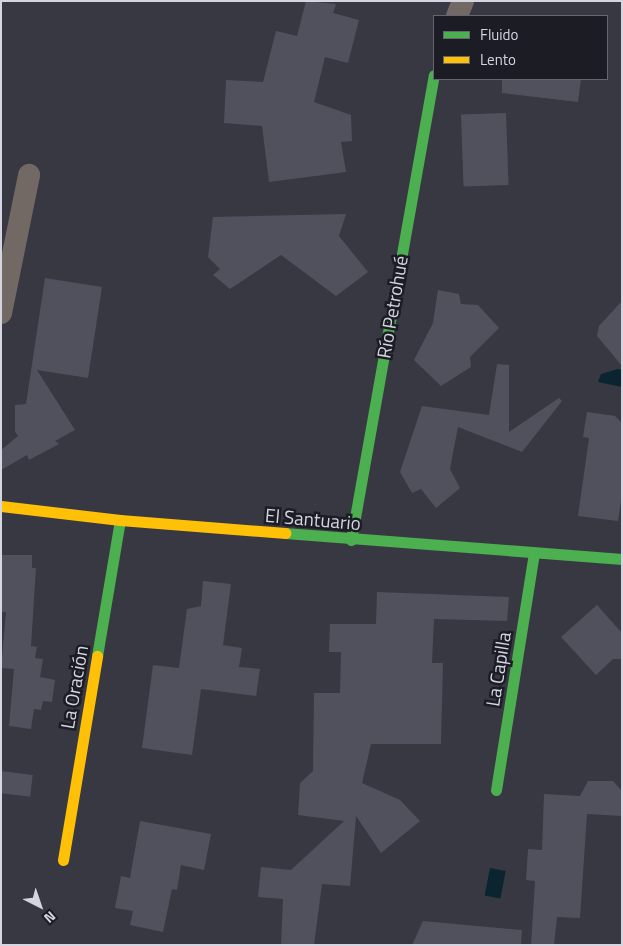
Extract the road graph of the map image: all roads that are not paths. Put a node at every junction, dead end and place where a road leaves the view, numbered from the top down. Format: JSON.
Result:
{"nodes":[{"id":1,"x":463,"y":1,"type":"edge"},
{"id":2,"x":457,"y":15,"type":"edge"},
{"id":3,"x":433,"y":80,"type":"edge"},
{"id":4,"x":29,"y":175,"type":"dead end"},
{"id":5,"x":1,"y":313,"type":"edge"},
{"id":6,"x":1,"y":506,"type":"edge"},
{"id":7,"x":120,"y":520,"type":"junction"},
{"id":8,"x":351,"y":540,"type":"junction"},
{"id":9,"x":534,"y":553,"type":"junction"},
{"id":10,"x":622,"y":559,"type":"edge"},
{"id":11,"x":496,"y":790,"type":"dead end"},
{"id":12,"x":63,"y":860,"type":"dead end"}],
"edges":[{"from":1,"to":2,"type":"street"},
{"from":3,"to":8,"type":"street","name":"Río Petrohué"},
{"from":4,"to":5,"type":"street"},
{"from":6,"to":7,"type":"street","name":"El Santuario"},
{"from":7,"to":8,"type":"street","name":"El Santuario"},
{"from":7,"to":12,"type":"street","name":"La Oración"},
{"from":8,"to":9,"type":"street","name":"El Santuario"},
{"from":9,"to":10,"type":"street","name":"El Santuario"},
{"from":9,"to":11,"type":"street","name":"La Capilla"}]}
